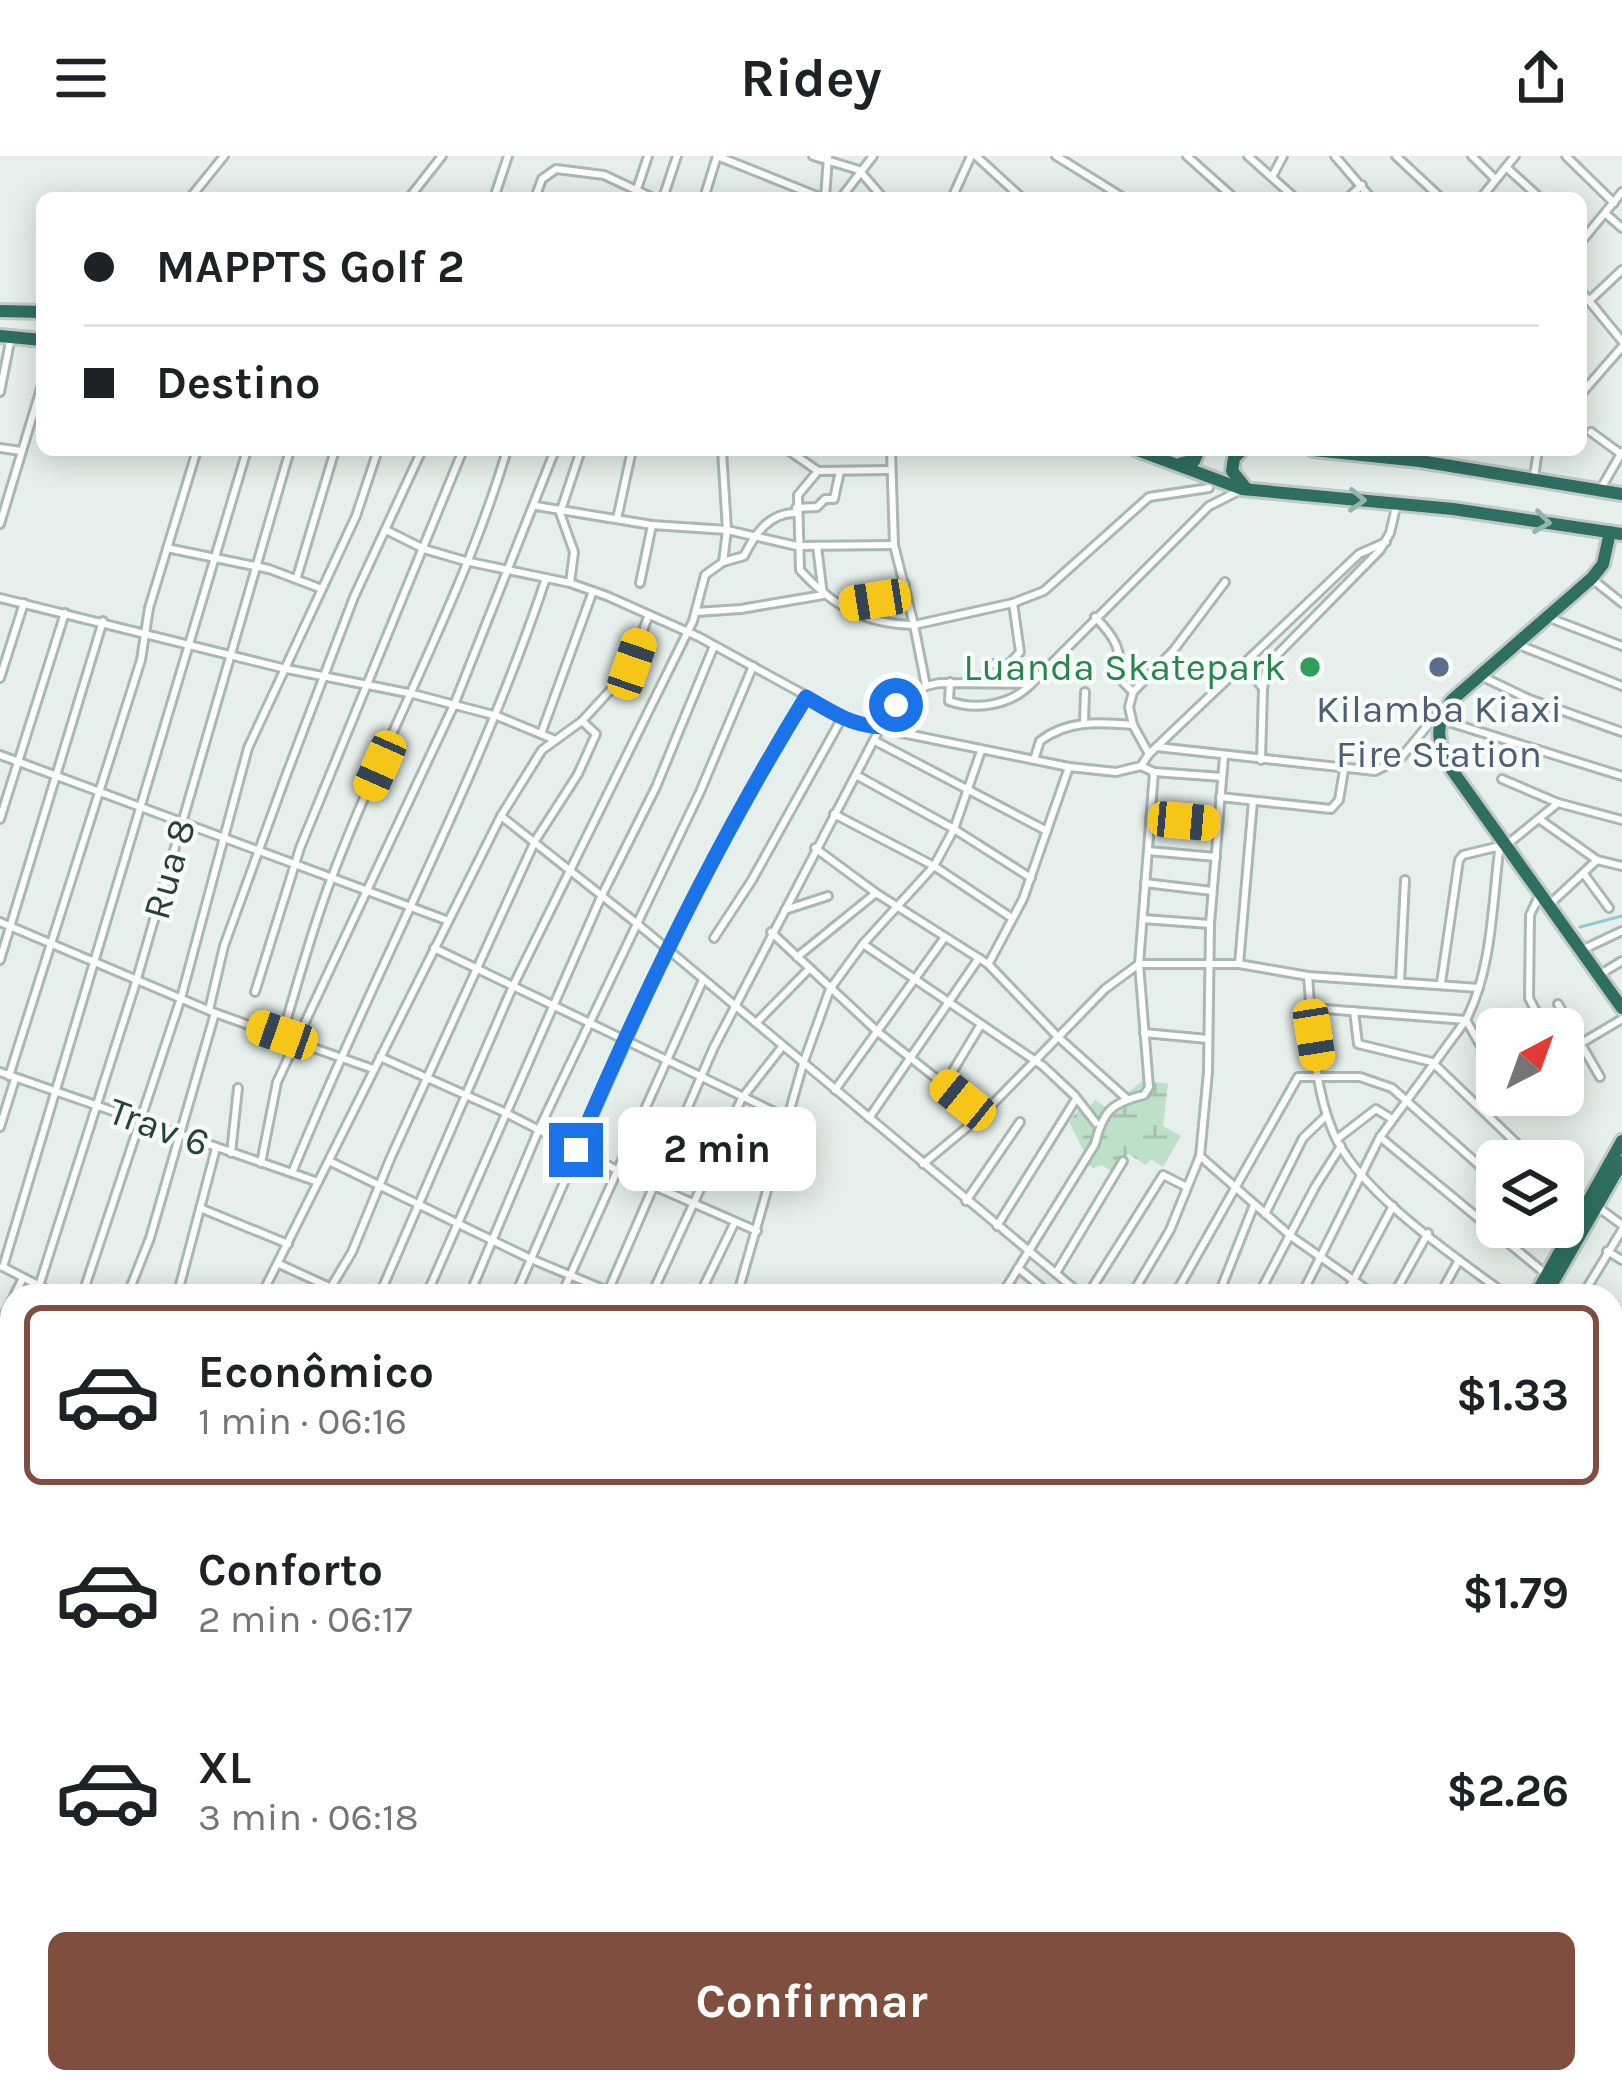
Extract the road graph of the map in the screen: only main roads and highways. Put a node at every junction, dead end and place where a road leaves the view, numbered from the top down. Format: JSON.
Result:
{"nodes":[{"id":1,"x":0,"y":311,"type":"edge"},
{"id":2,"x":36,"y":312,"type":"edge"},
{"id":3,"x":6,"y":337,"type":"edge"},
{"id":4,"x":36,"y":340,"type":"edge"},
{"id":5,"x":1156,"y":456,"type":"edge"},
{"id":6,"x":1198,"y":456,"type":"edge"},
{"id":7,"x":1238,"y":456,"type":"edge"},
{"id":8,"x":1421,"y":456,"type":"edge"},
{"id":9,"x":1175,"y":462,"type":"junction"},
{"id":10,"x":1261,"y":492,"type":"junction"},
{"id":11,"x":1622,"y":494,"type":"edge"},
{"id":12,"x":1617,"y":534,"type":"edge"},
{"id":13,"x":1622,"y":1008,"type":"edge"},
{"id":14,"x":1622,"y":1142,"type":"edge"},
{"id":15,"x":1622,"y":1162,"type":"edge"},
{"id":16,"x":1592,"y":1204,"type":"junction"},
{"id":17,"x":1541,"y":1284,"type":"edge"},
{"id":18,"x":1550,"y":1284,"type":"edge"}],
"edges":[{"from":1,"to":2,"type":"highway"},
{"from":3,"to":4,"type":"highway"},
{"from":5,"to":9,"type":"highway"},
{"from":6,"to":9,"type":"highway"},
{"from":7,"to":10,"type":"highway"},
{"from":8,"to":11,"type":"highway"},
{"from":9,"to":10,"type":"highway"},
{"from":10,"to":12,"type":"highway","one_way":true},
{"from":12,"to":13,"type":"highway"},
{"from":14,"to":16,"type":"highway"},
{"from":15,"to":16,"type":"highway"},
{"from":16,"to":17,"type":"highway"},
{"from":16,"to":18,"type":"highway"}]}
